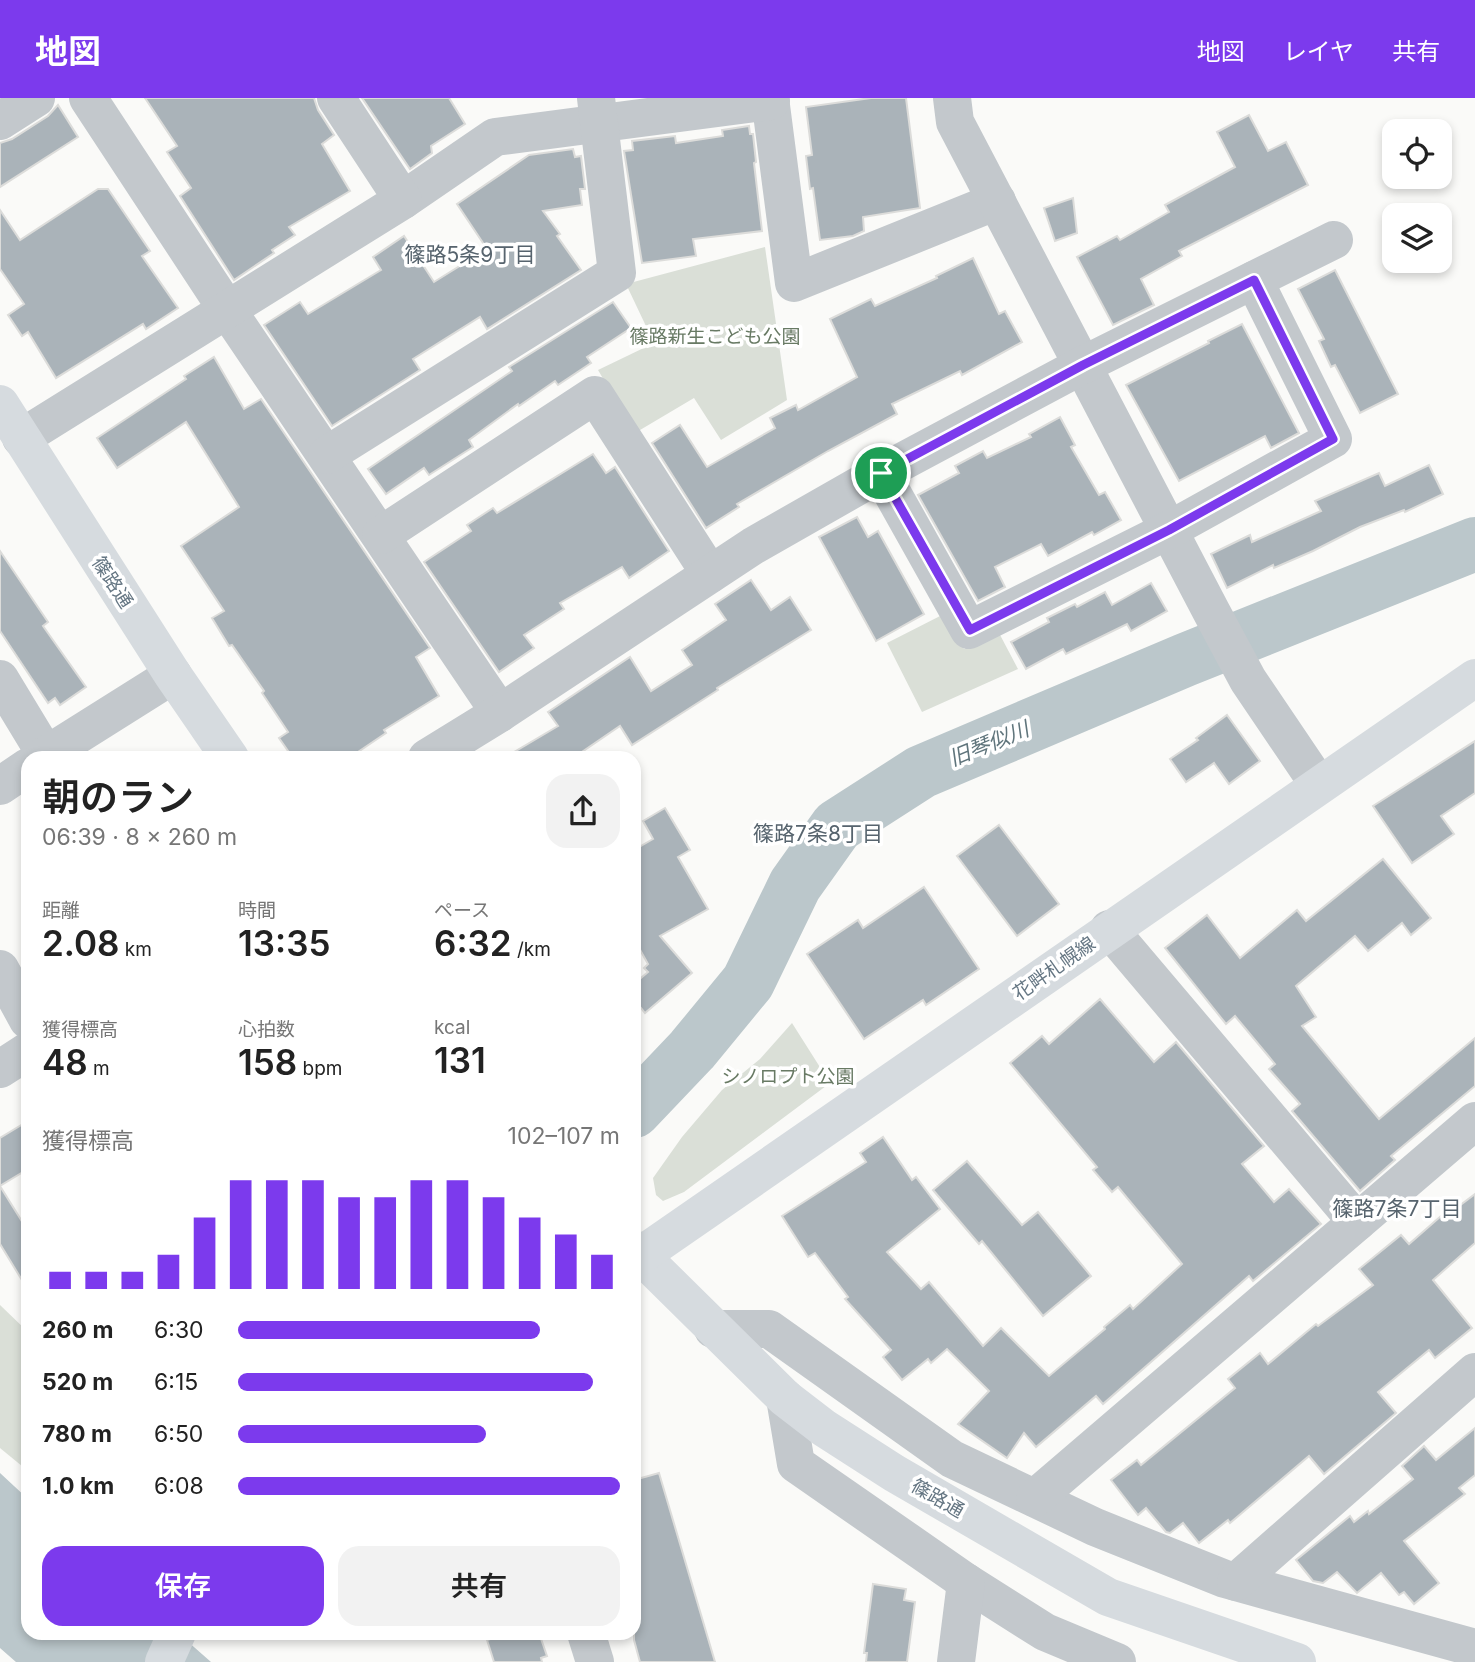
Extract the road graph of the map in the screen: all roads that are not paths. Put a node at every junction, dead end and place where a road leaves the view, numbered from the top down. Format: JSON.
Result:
{"nodes":[{"id":1,"x":36,"y":98,"type":"edge"},
{"id":2,"x":88,"y":98,"type":"edge"},
{"id":3,"x":336,"y":98,"type":"edge"},
{"id":4,"x":952,"y":98,"type":"edge"},
{"id":5,"x":771,"y":100,"type":"edge"},
{"id":6,"x":597,"y":111,"type":"edge"},
{"id":7,"x":0,"y":121,"type":"edge"},
{"id":8,"x":403,"y":200,"type":"junction"},
{"id":9,"x":997,"y":201,"type":"junction"},
{"id":10,"x":1334,"y":240,"type":"dead end"},
{"id":11,"x":1254,"y":280,"type":"junction"},
{"id":12,"x":226,"y":308,"type":"junction"},
{"id":13,"x":1083,"y":365,"type":"junction"},
{"id":14,"x":0,"y":404,"type":"edge"},
{"id":15,"x":22,"y":438,"type":"junction"},
{"id":16,"x":327,"y":455,"type":"junction"},
{"id":17,"x":881,"y":473,"type":"junction"},
{"id":18,"x":1169,"y":530,"type":"junction"},
{"id":19,"x":381,"y":535,"type":"junction"},
{"id":20,"x":710,"y":575,"type":"junction"},
{"id":21,"x":173,"y":674,"type":"junction"},
{"id":22,"x":1475,"y":678,"type":"edge"},
{"id":23,"x":0,"y":680,"type":"edge"},
{"id":24,"x":500,"y":713,"type":"junction"},
{"id":25,"x":34,"y":751,"type":"edge"},
{"id":26,"x":52,"y":751,"type":"edge"},
{"id":27,"x":225,"y":751,"type":"edge"},
{"id":28,"x":439,"y":751,"type":"edge"},
{"id":29,"x":21,"y":772,"type":"edge"},
{"id":30,"x":1319,"y":785,"type":"junction"},
{"id":31,"x":0,"y":786,"type":"edge"},
{"id":32,"x":1110,"y":929,"type":"junction"},
{"id":33,"x":0,"y":969,"type":"edge"},
{"id":34,"x":21,"y":1007,"type":"edge"},
{"id":35,"x":21,"y":1056,"type":"edge"},
{"id":36,"x":0,"y":1069,"type":"edge"},
{"id":37,"x":1475,"y":1121,"type":"edge"},
{"id":38,"x":1357,"y":1222,"type":"junction"},
{"id":39,"x":641,"y":1252,"type":"edge"},
{"id":40,"x":641,"y":1260,"type":"edge"},
{"id":41,"x":713,"y":1329,"type":"junction"},
{"id":42,"x":1475,"y":1372,"type":"edge"},
{"id":43,"x":785,"y":1398,"type":"junction"},
{"id":44,"x":1035,"y":1498,"type":"junction"},
{"id":45,"x":966,"y":1582,"type":"junction"},
{"id":46,"x":1236,"y":1582,"type":"junction"},
{"id":47,"x":174,"y":1640,"type":"edge"},
{"id":48,"x":588,"y":1640,"type":"edge"},
{"id":49,"x":1475,"y":1648,"type":"edge"},
{"id":50,"x":164,"y":1662,"type":"edge"},
{"id":51,"x":595,"y":1662,"type":"edge"},
{"id":52,"x":956,"y":1662,"type":"edge"},
{"id":53,"x":1117,"y":1662,"type":"edge"},
{"id":54,"x":1297,"y":1662,"type":"edge"}],
"edges":[{"from":1,"to":7,"type":"street"},
{"from":2,"to":12,"type":"street"},
{"from":3,"to":8,"type":"street"},
{"from":4,"to":9,"type":"street"},
{"from":5,"to":6,"type":"street"},
{"from":5,"to":9,"type":"street"},
{"from":6,"to":8,"type":"street"},
{"from":6,"to":16,"type":"street"},
{"from":8,"to":12,"type":"street"},
{"from":9,"to":13,"type":"street"},
{"from":10,"to":11,"type":"street"},
{"from":11,"to":13,"type":"street"},
{"from":11,"to":18,"type":"street"},
{"from":12,"to":15,"type":"street"},
{"from":12,"to":16,"type":"street"},
{"from":13,"to":17,"type":"street"},
{"from":13,"to":18,"type":"street"},
{"from":14,"to":15,"type":"main road","name":"篠路通"},
{"from":15,"to":21,"type":"main road","name":"篠路通"},
{"from":16,"to":19,"type":"street"},
{"from":17,"to":18,"type":"street"},
{"from":17,"to":20,"type":"street"},
{"from":18,"to":30,"type":"street"},
{"from":19,"to":20,"type":"street"},
{"from":19,"to":24,"type":"street"},
{"from":20,"to":24,"type":"street"},
{"from":21,"to":26,"type":"street"},
{"from":21,"to":27,"type":"main road","name":"篠路通"},
{"from":22,"to":30,"type":"main road","name":"花畔札幌線"},
{"from":23,"to":25,"type":"street"},
{"from":24,"to":28,"type":"street"},
{"from":29,"to":31,"type":"street"},
{"from":30,"to":32,"type":"main road","name":"花畔札幌線"},
{"from":32,"to":38,"type":"street"},
{"from":32,"to":39,"type":"main road","name":"花畔札幌線"},
{"from":33,"to":34,"type":"street"},
{"from":35,"to":36,"type":"street"},
{"from":37,"to":38,"type":"street"},
{"from":38,"to":44,"type":"street"},
{"from":40,"to":41,"type":"main road","name":"篠路通"},
{"from":41,"to":43,"type":"main road","name":"篠路通"},
{"from":41,"to":44,"type":"street"},
{"from":42,"to":46,"type":"street"},
{"from":43,"to":45,"type":"street"},
{"from":43,"to":54,"type":"main road","name":"篠路通"},
{"from":44,"to":46,"type":"street"},
{"from":45,"to":52,"type":"street"},
{"from":45,"to":53,"type":"street"},
{"from":46,"to":49,"type":"street"},
{"from":47,"to":50,"type":"main road"},
{"from":48,"to":51,"type":"street"}]}
